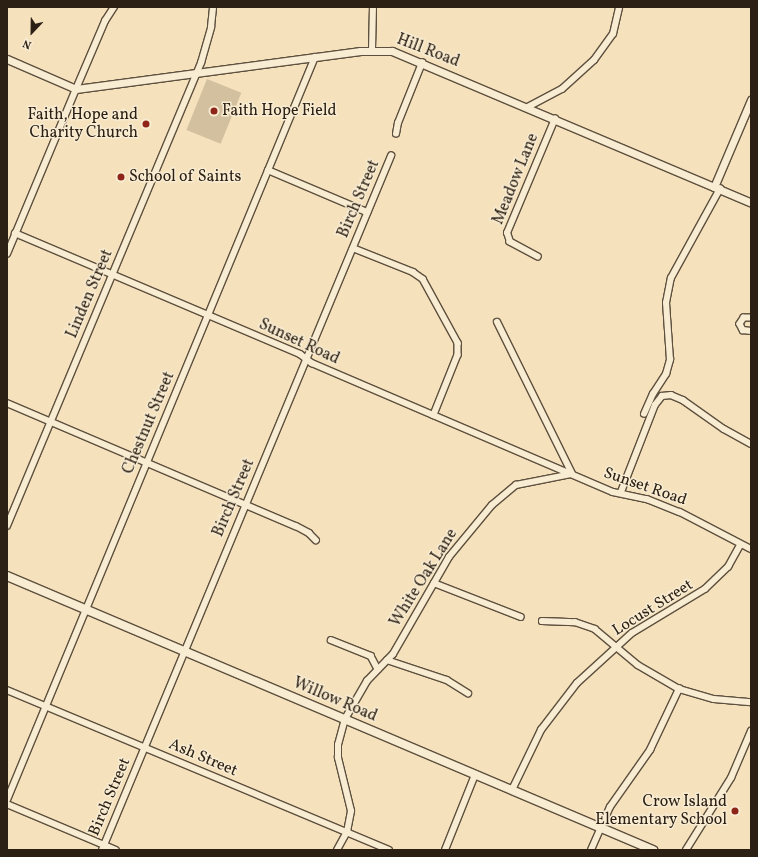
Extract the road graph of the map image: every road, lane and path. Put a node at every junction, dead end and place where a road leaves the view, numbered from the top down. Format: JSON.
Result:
{"nodes":[{"id":1,"x":114,"y":7,"type":"edge"},
{"id":2,"x":213,"y":7,"type":"edge"},
{"id":3,"x":373,"y":7,"type":"edge"},
{"id":4,"x":619,"y":7,"type":"edge"},
{"id":5,"x":372,"y":50,"type":"junction"},
{"id":6,"x":315,"y":57,"type":"junction"},
{"id":7,"x":7,"y":59,"type":"edge"},
{"id":8,"x":422,"y":63,"type":"junction"},
{"id":9,"x":196,"y":73,"type":"junction"},
{"id":10,"x":76,"y":89,"type":"junction"},
{"id":11,"x":751,"y":100,"type":"edge"},
{"id":12,"x":528,"y":107,"type":"junction"},
{"id":13,"x":555,"y":119,"type":"junction"},
{"id":14,"x":396,"y":134,"type":"dead end"},
{"id":15,"x":391,"y":156,"type":"dead end"},
{"id":16,"x":268,"y":170,"type":"junction"},
{"id":17,"x":717,"y":188,"type":"junction"},
{"id":18,"x":751,"y":203,"type":"edge"},
{"id":19,"x":367,"y":212,"type":"junction"},
{"id":20,"x":16,"y":233,"type":"junction"},
{"id":21,"x":353,"y":248,"type":"junction"},
{"id":22,"x":7,"y":254,"type":"edge"},
{"id":23,"x":538,"y":257,"type":"dead end"},
{"id":24,"x":112,"y":274,"type":"junction"},
{"id":25,"x":208,"y":315,"type":"junction"},
{"id":26,"x":751,"y":318,"type":"edge"},
{"id":27,"x":497,"y":322,"type":"dead end"},
{"id":28,"x":751,"y":331,"type":"edge"},
{"id":29,"x":306,"y":359,"type":"junction"},
{"id":30,"x":7,"y":403,"type":"edge"},
{"id":31,"x":644,"y":414,"type":"dead end"},
{"id":32,"x":434,"y":415,"type":"junction"},
{"id":33,"x":50,"y":421,"type":"junction"},
{"id":34,"x":751,"y":444,"type":"edge"},
{"id":35,"x":147,"y":462,"type":"junction"},
{"id":36,"x":572,"y":474,"type":"junction"},
{"id":37,"x":621,"y":492,"type":"junction"},
{"id":38,"x":246,"y":504,"type":"junction"},
{"id":39,"x":7,"y":526,"type":"edge"},
{"id":40,"x":316,"y":540,"type":"dead end"},
{"id":41,"x":740,"y":545,"type":"junction"},
{"id":42,"x":751,"y":549,"type":"edge"},
{"id":43,"x":7,"y":576,"type":"edge"},
{"id":44,"x":434,"y":583,"type":"junction"},
{"id":45,"x":86,"y":609,"type":"junction"},
{"id":46,"x":522,"y":617,"type":"dead end"},
{"id":47,"x":542,"y":621,"type":"dead end"},
{"id":48,"x":331,"y":640,"type":"dead end"},
{"id":49,"x":616,"y":646,"type":"junction"},
{"id":50,"x":185,"y":651,"type":"junction"},
{"id":51,"x":387,"y":660,"type":"junction"},
{"id":52,"x":378,"y":669,"type":"junction"},
{"id":53,"x":679,"y":688,"type":"junction"},
{"id":54,"x":7,"y":690,"type":"edge"},
{"id":55,"x":468,"y":693,"type":"dead end"},
{"id":56,"x":751,"y":702,"type":"edge"},
{"id":57,"x":46,"y":707,"type":"junction"},
{"id":58,"x":345,"y":719,"type":"junction"},
{"id":59,"x":751,"y":731,"type":"edge"},
{"id":60,"x":145,"y":747,"type":"junction"},
{"id":61,"x":475,"y":775,"type":"junction"},
{"id":62,"x":512,"y":790,"type":"junction"},
{"id":63,"x":7,"y":800,"type":"edge"},
{"id":64,"x":7,"y":804,"type":"edge"},
{"id":65,"x":600,"y":828,"type":"junction"},
{"id":66,"x":347,"y":832,"type":"junction"},
{"id":67,"x":103,"y":847,"type":"edge"},
{"id":68,"x":116,"y":850,"type":"edge"},
{"id":69,"x":338,"y":850,"type":"edge"},
{"id":70,"x":389,"y":850,"type":"edge"},
{"id":71,"x":445,"y":850,"type":"edge"},
{"id":72,"x":591,"y":850,"type":"edge"},
{"id":73,"x":653,"y":850,"type":"edge"},
{"id":74,"x":686,"y":850,"type":"edge"}],
"edges":[{"from":1,"to":10,"type":"street"},
{"from":2,"to":9,"type":"street","name":"Linden Street"},
{"from":3,"to":5,"type":"street"},
{"from":4,"to":12,"type":"street"},
{"from":5,"to":6,"type":"street","name":"Hill Road"},
{"from":5,"to":8,"type":"street","name":"Hill Road"},
{"from":6,"to":9,"type":"street","name":"Hill Road"},
{"from":6,"to":16,"type":"street","name":"Chestnut Street"},
{"from":7,"to":10,"type":"street"},
{"from":8,"to":12,"type":"street","name":"Hill Road"},
{"from":8,"to":14,"type":"street"},
{"from":9,"to":10,"type":"street","name":"Hill Road"},
{"from":9,"to":24,"type":"street","name":"Linden Street"},
{"from":10,"to":20,"type":"street"},
{"from":11,"to":17,"type":"street"},
{"from":12,"to":13,"type":"street","name":"Hill Road"},
{"from":13,"to":17,"type":"street","name":"Hill Road"},
{"from":13,"to":23,"type":"street","name":"Meadow Lane"},
{"from":15,"to":19,"type":"street","name":"Birch Street"},
{"from":16,"to":19,"type":"street"},
{"from":16,"to":25,"type":"street","name":"Chestnut Street"},
{"from":17,"to":18,"type":"street","name":"Hill Road"},
{"from":17,"to":31,"type":"street"},
{"from":19,"to":21,"type":"street","name":"Birch Street"},
{"from":20,"to":22,"type":"street"},
{"from":20,"to":24,"type":"street","name":"Sunset Road"},
{"from":21,"to":29,"type":"street","name":"Birch Street"},
{"from":21,"to":32,"type":"street"},
{"from":24,"to":25,"type":"street","name":"Sunset Road"},
{"from":24,"to":33,"type":"street","name":"Linden Street"},
{"from":25,"to":29,"type":"street","name":"Sunset Road"},
{"from":25,"to":35,"type":"street","name":"Chestnut Street"},
{"from":26,"to":28,"type":"street"},
{"from":27,"to":36,"type":"street"},
{"from":29,"to":32,"type":"street","name":"Sunset Road"},
{"from":29,"to":38,"type":"street","name":"Birch Street"},
{"from":30,"to":33,"type":"street"},
{"from":32,"to":36,"type":"street","name":"Sunset Road"},
{"from":33,"to":35,"type":"street"},
{"from":33,"to":39,"type":"street","name":"Linden Street"},
{"from":34,"to":37,"type":"street"},
{"from":35,"to":38,"type":"street"},
{"from":35,"to":45,"type":"street","name":"Chestnut Street"},
{"from":36,"to":37,"type":"street","name":"Sunset Road"},
{"from":36,"to":44,"type":"street","name":"White Oak Lane"},
{"from":37,"to":41,"type":"street","name":"Sunset Road"},
{"from":38,"to":40,"type":"street"},
{"from":38,"to":50,"type":"street","name":"Birch Street"},
{"from":41,"to":42,"type":"street","name":"Sunset Road"},
{"from":41,"to":49,"type":"street","name":"Locust Street"},
{"from":43,"to":45,"type":"main road","name":"Willow Road"},
{"from":44,"to":46,"type":"street"},
{"from":44,"to":51,"type":"street","name":"White Oak Lane"},
{"from":45,"to":50,"type":"main road","name":"Willow Road"},
{"from":45,"to":57,"type":"street","name":"Chestnut Street"},
{"from":47,"to":49,"type":"street"},
{"from":48,"to":52,"type":"street"},
{"from":49,"to":53,"type":"street"},
{"from":49,"to":62,"type":"street","name":"Locust Street"},
{"from":50,"to":58,"type":"main road","name":"Willow Road"},
{"from":50,"to":60,"type":"street","name":"Birch Street"},
{"from":51,"to":52,"type":"street","name":"White Oak Lane"},
{"from":51,"to":55,"type":"street"},
{"from":52,"to":58,"type":"street","name":"White Oak Lane"},
{"from":53,"to":56,"type":"street"},
{"from":53,"to":65,"type":"street"},
{"from":54,"to":57,"type":"street","name":"Ash Street"},
{"from":57,"to":60,"type":"street","name":"Ash Street"},
{"from":57,"to":63,"type":"street","name":"Chestnut Street"},
{"from":58,"to":61,"type":"main road","name":"Willow Road"},
{"from":58,"to":66,"type":"street","name":"White Oak Lane"},
{"from":59,"to":74,"type":"street"},
{"from":60,"to":66,"type":"street","name":"Ash Street"},
{"from":60,"to":67,"type":"street","name":"Birch Street"},
{"from":61,"to":62,"type":"main road","name":"Willow Road"},
{"from":61,"to":71,"type":"street"},
{"from":62,"to":65,"type":"main road","name":"Willow Road"},
{"from":64,"to":67,"type":"street"},
{"from":65,"to":72,"type":"street"},
{"from":65,"to":73,"type":"main road","name":"Willow Road"},
{"from":66,"to":69,"type":"street","name":"White Oak Lane"},
{"from":66,"to":70,"type":"street","name":"Ash Street"},
{"from":67,"to":68,"type":"street"}]}
